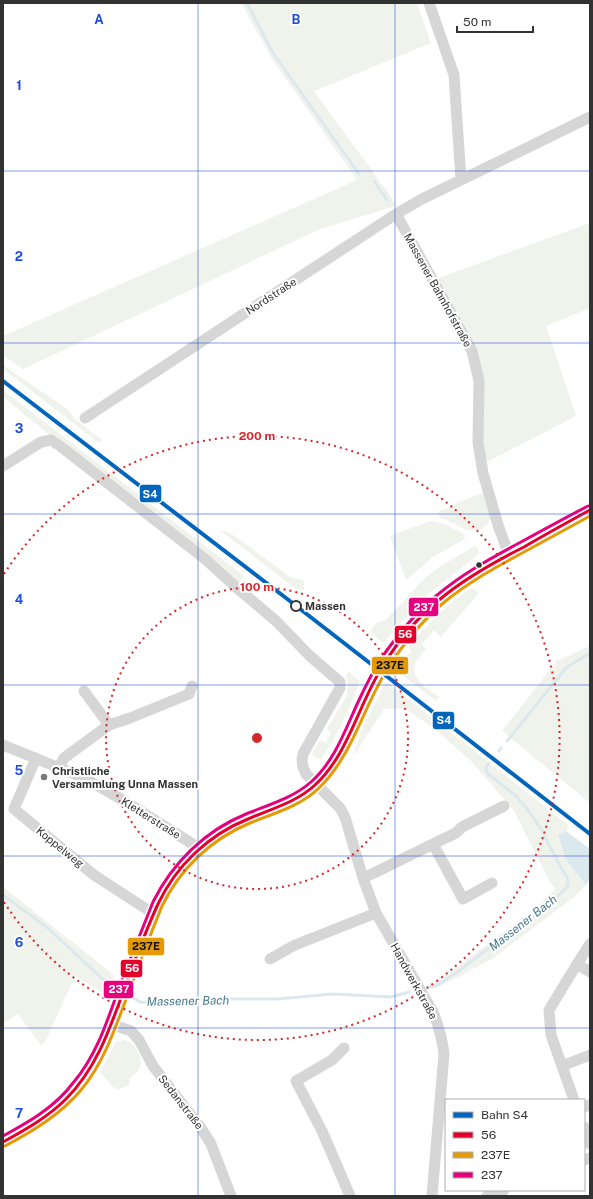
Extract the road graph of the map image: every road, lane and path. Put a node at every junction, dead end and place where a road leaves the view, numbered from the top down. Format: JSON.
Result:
{"nodes":[{"id":1,"x":429,"y":3,"type":"edge"},
{"id":2,"x":590,"y":117,"type":"edge"},
{"id":3,"x":461,"y":180,"type":"junction"},
{"id":4,"x":396,"y":214,"type":"junction"},
{"id":5,"x":84,"y":418,"type":"dead end"},
{"id":6,"x":3,"y":466,"type":"edge"},
{"id":7,"x":590,"y":510,"type":"edge"},
{"id":8,"x":509,"y":555,"type":"junction"},
{"id":9,"x":192,"y":686,"type":"dead end"},
{"id":10,"x":84,"y":691,"type":"dead end"},
{"id":11,"x":110,"y":725,"type":"junction"},
{"id":12,"x":3,"y":745,"type":"edge"},
{"id":13,"x":36,"y":758,"type":"junction"},
{"id":14,"x":59,"y":767,"type":"junction"},
{"id":15,"x":316,"y":785,"type":"junction"},
{"id":16,"x":504,"y":806,"type":"dead end"},
{"id":17,"x":433,"y":844,"type":"junction"},
{"id":18,"x":199,"y":848,"type":"junction"},
{"id":19,"x":363,"y":878,"type":"junction"},
{"id":20,"x":492,"y":883,"type":"dead end"},
{"id":21,"x":376,"y":913,"type":"junction"},
{"id":22,"x":154,"y":914,"type":"junction"},
{"id":23,"x":590,"y":944,"type":"edge"},
{"id":24,"x":270,"y":959,"type":"dead end"},
{"id":25,"x":577,"y":964,"type":"junction"},
{"id":26,"x":590,"y":972,"type":"edge"},
{"id":27,"x":111,"y":1024,"type":"junction"},
{"id":28,"x":344,"y":1048,"type":"dead end"},
{"id":29,"x":590,"y":1055,"type":"edge"},
{"id":30,"x":562,"y":1066,"type":"junction"},
{"id":31,"x":574,"y":1099,"type":"edge"},
{"id":32,"x":585,"y":1130,"type":"edge"},
{"id":33,"x":3,"y":1142,"type":"edge"},
{"id":34,"x":590,"y":1144,"type":"edge"},
{"id":35,"x":502,"y":1191,"type":"edge"},
{"id":36,"x":231,"y":1196,"type":"edge"},
{"id":37,"x":350,"y":1196,"type":"edge"},
{"id":38,"x":432,"y":1196,"type":"edge"},
{"id":39,"x":488,"y":1196,"type":"edge"}],
"edges":[{"from":1,"to":3,"type":"street"},
{"from":2,"to":3,"type":"street","name":"Nordstraße"},
{"from":3,"to":4,"type":"street","name":"Nordstraße"},
{"from":4,"to":5,"type":"street","name":"Nordstraße"},
{"from":4,"to":8,"type":"street","name":"Massener Bahnhofstraße"},
{"from":6,"to":15,"type":"street"},
{"from":7,"to":8,"type":"main road"},
{"from":8,"to":15,"type":"main road"},
{"from":9,"to":11,"type":"street"},
{"from":10,"to":11,"type":"street"},
{"from":11,"to":14,"type":"street"},
{"from":12,"to":13,"type":"street","name":"Kletterstraße"},
{"from":13,"to":14,"type":"street","name":"Kletterstraße"},
{"from":13,"to":22,"type":"street","name":"Koppelweg"},
{"from":14,"to":18,"type":"street","name":"Kletterstraße"},
{"from":15,"to":18,"type":"main road"},
{"from":15,"to":19,"type":"street","name":"Handwerkstraße"},
{"from":16,"to":17,"type":"street"},
{"from":17,"to":19,"type":"street"},
{"from":17,"to":20,"type":"street"},
{"from":18,"to":22,"type":"main road"},
{"from":19,"to":21,"type":"street","name":"Handwerkstraße"},
{"from":21,"to":24,"type":"street"},
{"from":21,"to":38,"type":"street","name":"Handwerkstraße"},
{"from":22,"to":27,"type":"main road"},
{"from":23,"to":25,"type":"street"},
{"from":25,"to":26,"type":"street"},
{"from":25,"to":30,"type":"street"},
{"from":27,"to":33,"type":"main road"},
{"from":27,"to":36,"type":"street","name":"Sedanstraße"},
{"from":28,"to":37,"type":"street"},
{"from":29,"to":30,"type":"street"},
{"from":30,"to":31,"type":"street"},
{"from":32,"to":34,"type":"street"},
{"from":35,"to":39,"type":"street"}]}
